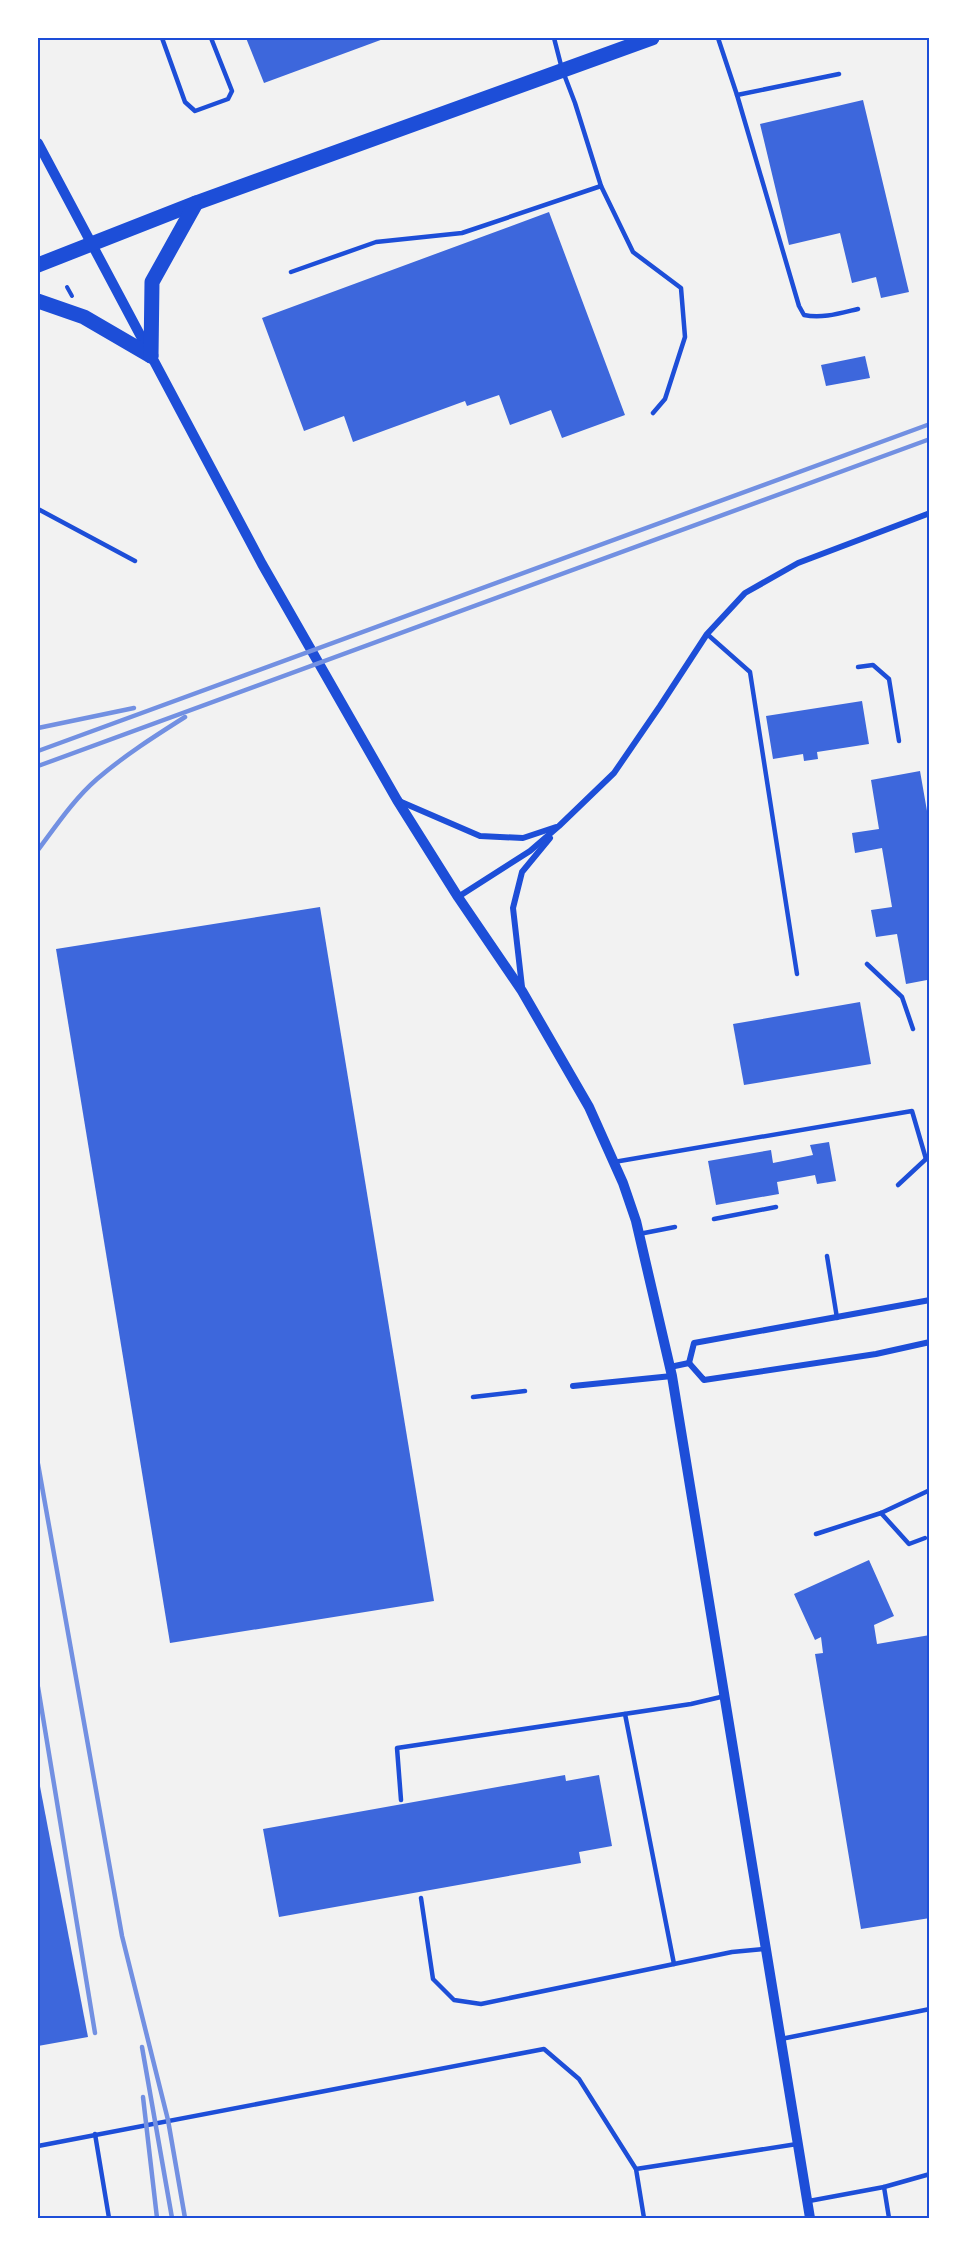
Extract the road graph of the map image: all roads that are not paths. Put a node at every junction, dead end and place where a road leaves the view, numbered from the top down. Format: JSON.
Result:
{"nodes":[{"id":1,"x":162,"y":38,"type":"edge"},
{"id":2,"x":211,"y":38,"type":"edge"},
{"id":3,"x":554,"y":38,"type":"edge"},
{"id":4,"x":652,"y":38,"type":"edge"},
{"id":5,"x":718,"y":38,"type":"edge"},
{"id":6,"x":562,"y":69,"type":"junction"},
{"id":7,"x":839,"y":74,"type":"dead end"},
{"id":8,"x":737,"y":95,"type":"junction"},
{"id":9,"x":38,"y":142,"type":"edge"},
{"id":10,"x":601,"y":186,"type":"junction"},
{"id":11,"x":196,"y":204,"type":"junction"},
{"id":12,"x":92,"y":244,"type":"junction"},
{"id":13,"x":38,"y":265,"type":"edge"},
{"id":14,"x":291,"y":272,"type":"dead end"},
{"id":15,"x":38,"y":301,"type":"edge"},
{"id":16,"x":858,"y":309,"type":"dead end"},
{"id":17,"x":151,"y":356,"type":"junction"},
{"id":18,"x":653,"y":412,"type":"dead end"},
{"id":19,"x":38,"y":509,"type":"edge"},
{"id":20,"x":930,"y":513,"type":"edge"},
{"id":21,"x":135,"y":561,"type":"dead end"},
{"id":22,"x":707,"y":633,"type":"junction"},
{"id":23,"x":858,"y":667,"type":"dead end"},
{"id":24,"x":899,"y":741,"type":"dead end"},
{"id":25,"x":397,"y":800,"type":"junction"},
{"id":26,"x":559,"y":826,"type":"junction"},
{"id":27,"x":458,"y":897,"type":"junction"},
{"id":28,"x":867,"y":964,"type":"dead end"},
{"id":29,"x":797,"y":974,"type":"dead end"},
{"id":30,"x":522,"y":991,"type":"junction"},
{"id":31,"x":913,"y":1029,"type":"dead end"},
{"id":32,"x":928,"y":1158,"type":"edge"},
{"id":33,"x":614,"y":1162,"type":"junction"},
{"id":34,"x":898,"y":1185,"type":"dead end"},
{"id":35,"x":776,"y":1207,"type":"dead end"},
{"id":36,"x":714,"y":1219,"type":"dead end"},
{"id":37,"x":675,"y":1227,"type":"dead end"},
{"id":38,"x":639,"y":1234,"type":"junction"},
{"id":39,"x":827,"y":1256,"type":"dead end"},
{"id":40,"x":930,"y":1300,"type":"edge"},
{"id":41,"x":837,"y":1318,"type":"junction"},
{"id":42,"x":930,"y":1342,"type":"edge"},
{"id":43,"x":689,"y":1363,"type":"junction"},
{"id":44,"x":671,"y":1371,"type":"junction"},
{"id":45,"x":573,"y":1386,"type":"dead end"},
{"id":46,"x":525,"y":1391,"type":"dead end"},
{"id":47,"x":473,"y":1397,"type":"dead end"},
{"id":48,"x":930,"y":1490,"type":"edge"},
{"id":49,"x":881,"y":1513,"type":"junction"},
{"id":50,"x":816,"y":1534,"type":"dead end"},
{"id":51,"x":925,"y":1538,"type":"dead end"},
{"id":52,"x":726,"y":1696,"type":"junction"},
{"id":53,"x":625,"y":1714,"type":"junction"},
{"id":54,"x":401,"y":1800,"type":"dead end"},
{"id":55,"x":421,"y":1898,"type":"dead end"},
{"id":56,"x":767,"y":1949,"type":"junction"},
{"id":57,"x":674,"y":1964,"type":"junction"},
{"id":58,"x":930,"y":2009,"type":"edge"},
{"id":59,"x":781,"y":2039,"type":"junction"},
{"id":60,"x":95,"y":2134,"type":"junction"},
{"id":61,"x":798,"y":2144,"type":"junction"},
{"id":62,"x":38,"y":2146,"type":"edge"},
{"id":63,"x":636,"y":2169,"type":"junction"},
{"id":64,"x":930,"y":2174,"type":"edge"},
{"id":65,"x":884,"y":2187,"type":"junction"},
{"id":66,"x":807,"y":2202,"type":"junction"},
{"id":67,"x":109,"y":2218,"type":"edge"},
{"id":68,"x":644,"y":2218,"type":"edge"},
{"id":69,"x":810,"y":2218,"type":"edge"},
{"id":70,"x":890,"y":2218,"type":"edge"}],
"edges":[{"from":1,"to":2,"type":"lane"},
{"from":3,"to":6,"type":"lane"},
{"from":4,"to":6,"type":"main road"},
{"from":5,"to":8,"type":"lane"},
{"from":6,"to":10,"type":"lane"},
{"from":6,"to":11,"type":"main road"},
{"from":7,"to":8,"type":"lane"},
{"from":8,"to":16,"type":"lane"},
{"from":9,"to":12,"type":"street"},
{"from":10,"to":14,"type":"lane"},
{"from":10,"to":18,"type":"lane"},
{"from":11,"to":12,"type":"main road"},
{"from":11,"to":17,"type":"main road"},
{"from":12,"to":13,"type":"main road"},
{"from":12,"to":17,"type":"street"},
{"from":15,"to":17,"type":"main road"},
{"from":17,"to":25,"type":"street"},
{"from":19,"to":21,"type":"lane"},
{"from":20,"to":22,"type":"street"},
{"from":22,"to":26,"type":"street"},
{"from":22,"to":29,"type":"lane"},
{"from":23,"to":24,"type":"lane"},
{"from":25,"to":26,"type":"street"},
{"from":25,"to":27,"type":"street"},
{"from":26,"to":27,"type":"street"},
{"from":26,"to":30,"type":"street"},
{"from":27,"to":30,"type":"street"},
{"from":28,"to":31,"type":"lane"},
{"from":30,"to":33,"type":"street"},
{"from":32,"to":33,"type":"lane"},
{"from":32,"to":34,"type":"lane"},
{"from":33,"to":38,"type":"street"},
{"from":35,"to":36,"type":"lane"},
{"from":37,"to":38,"type":"lane"},
{"from":38,"to":44,"type":"street"},
{"from":39,"to":41,"type":"lane"},
{"from":40,"to":41,"type":"street"},
{"from":41,"to":43,"type":"street"},
{"from":42,"to":43,"type":"street"},
{"from":43,"to":44,"type":"street"},
{"from":44,"to":45,"type":"street"},
{"from":44,"to":52,"type":"street"},
{"from":46,"to":47,"type":"lane"},
{"from":48,"to":49,"type":"lane"},
{"from":49,"to":50,"type":"lane"},
{"from":49,"to":51,"type":"lane"},
{"from":52,"to":53,"type":"lane"},
{"from":52,"to":56,"type":"street"},
{"from":53,"to":54,"type":"lane"},
{"from":53,"to":57,"type":"lane"},
{"from":55,"to":57,"type":"lane"},
{"from":56,"to":57,"type":"lane"},
{"from":56,"to":59,"type":"street"},
{"from":58,"to":59,"type":"lane"},
{"from":59,"to":61,"type":"street"},
{"from":60,"to":62,"type":"lane"},
{"from":60,"to":63,"type":"lane"},
{"from":60,"to":67,"type":"lane"},
{"from":61,"to":63,"type":"lane"},
{"from":61,"to":66,"type":"street"},
{"from":63,"to":68,"type":"lane"},
{"from":64,"to":65,"type":"lane"},
{"from":65,"to":66,"type":"lane"},
{"from":65,"to":70,"type":"lane"},
{"from":66,"to":69,"type":"street"}]}
